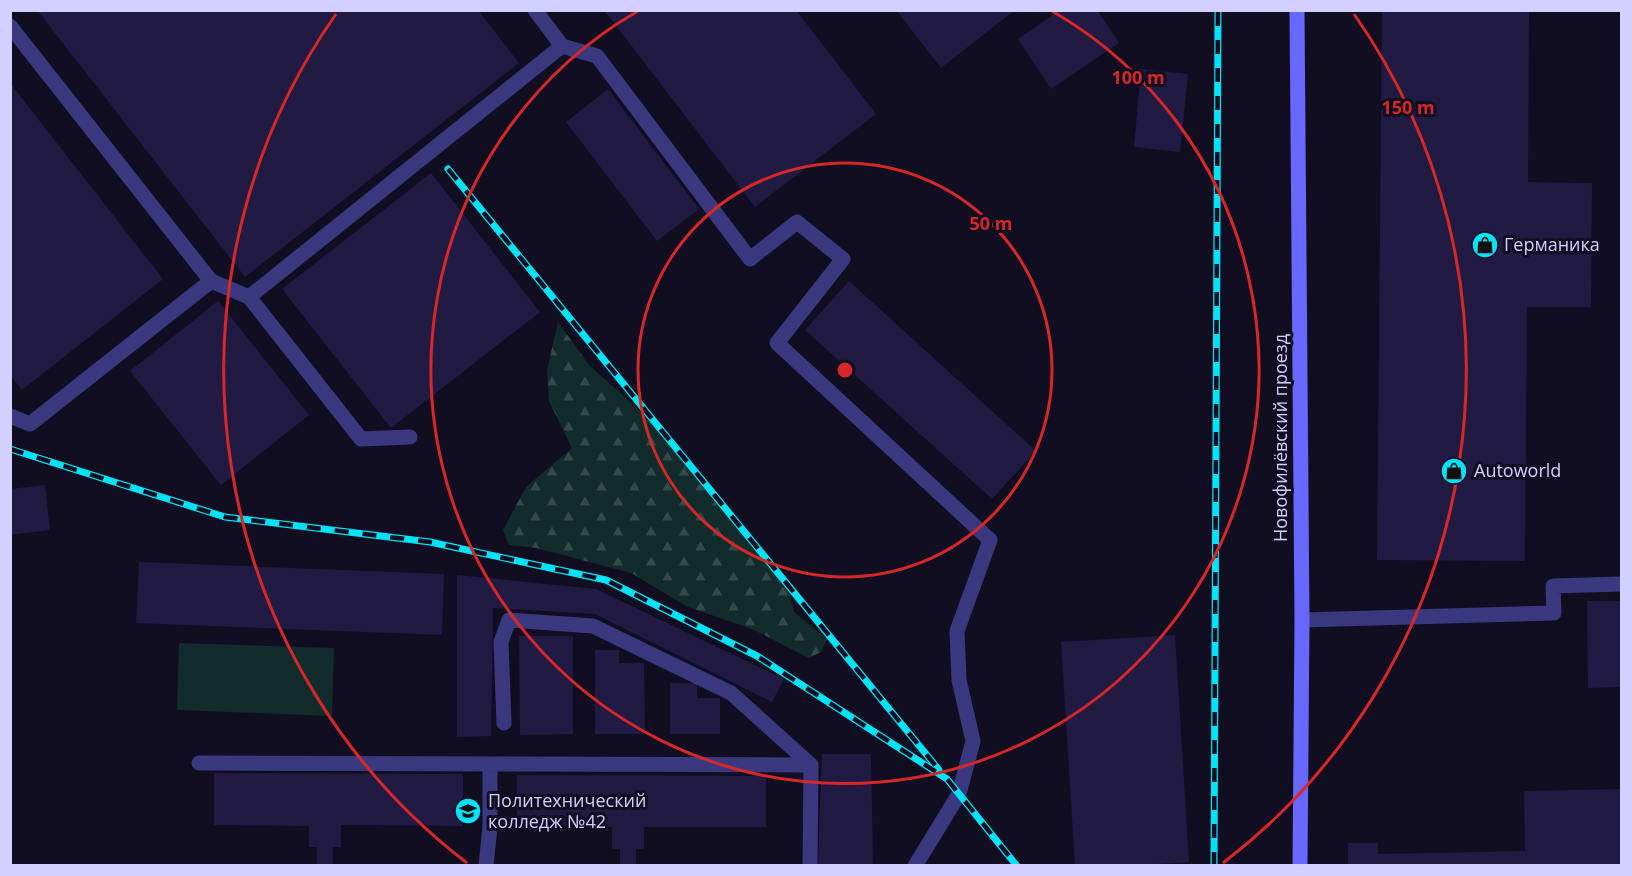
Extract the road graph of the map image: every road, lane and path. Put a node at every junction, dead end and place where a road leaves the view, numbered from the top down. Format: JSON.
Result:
{"nodes":[{"id":1,"x":535,"y":10,"type":"edge"},
{"id":2,"x":1297,"y":10,"type":"edge"},
{"id":3,"x":10,"y":26,"type":"edge"},
{"id":4,"x":562,"y":46,"type":"junction"},
{"id":5,"x":211,"y":281,"type":"junction"},
{"id":6,"x":249,"y":297,"type":"junction"},
{"id":7,"x":10,"y":416,"type":"edge"},
{"id":8,"x":410,"y":436,"type":"dead end"},
{"id":9,"x":1622,"y":584,"type":"edge"},
{"id":10,"x":1302,"y":620,"type":"junction"},
{"id":11,"x":504,"y":723,"type":"dead end"},
{"id":12,"x":199,"y":763,"type":"dead end"},
{"id":13,"x":490,"y":764,"type":"junction"},
{"id":14,"x":812,"y":765,"type":"junction"},
{"id":15,"x":486,"y":866,"type":"edge"},
{"id":16,"x":810,"y":866,"type":"edge"},
{"id":17,"x":915,"y":866,"type":"edge"},
{"id":18,"x":1300,"y":866,"type":"edge"}],
"edges":[{"from":1,"to":4,"type":"lane"},
{"from":2,"to":10,"type":"street","name":"Новофилёвский проезд"},
{"from":3,"to":5,"type":"lane"},
{"from":4,"to":6,"type":"lane"},
{"from":4,"to":17,"type":"lane"},
{"from":5,"to":6,"type":"lane"},
{"from":5,"to":7,"type":"lane"},
{"from":6,"to":8,"type":"lane"},
{"from":9,"to":10,"type":"lane"},
{"from":10,"to":18,"type":"street","name":"Новофилёвский проезд"},
{"from":11,"to":14,"type":"lane"},
{"from":12,"to":13,"type":"lane"},
{"from":13,"to":14,"type":"lane"},
{"from":13,"to":15,"type":"lane"},
{"from":14,"to":16,"type":"lane"}]}
